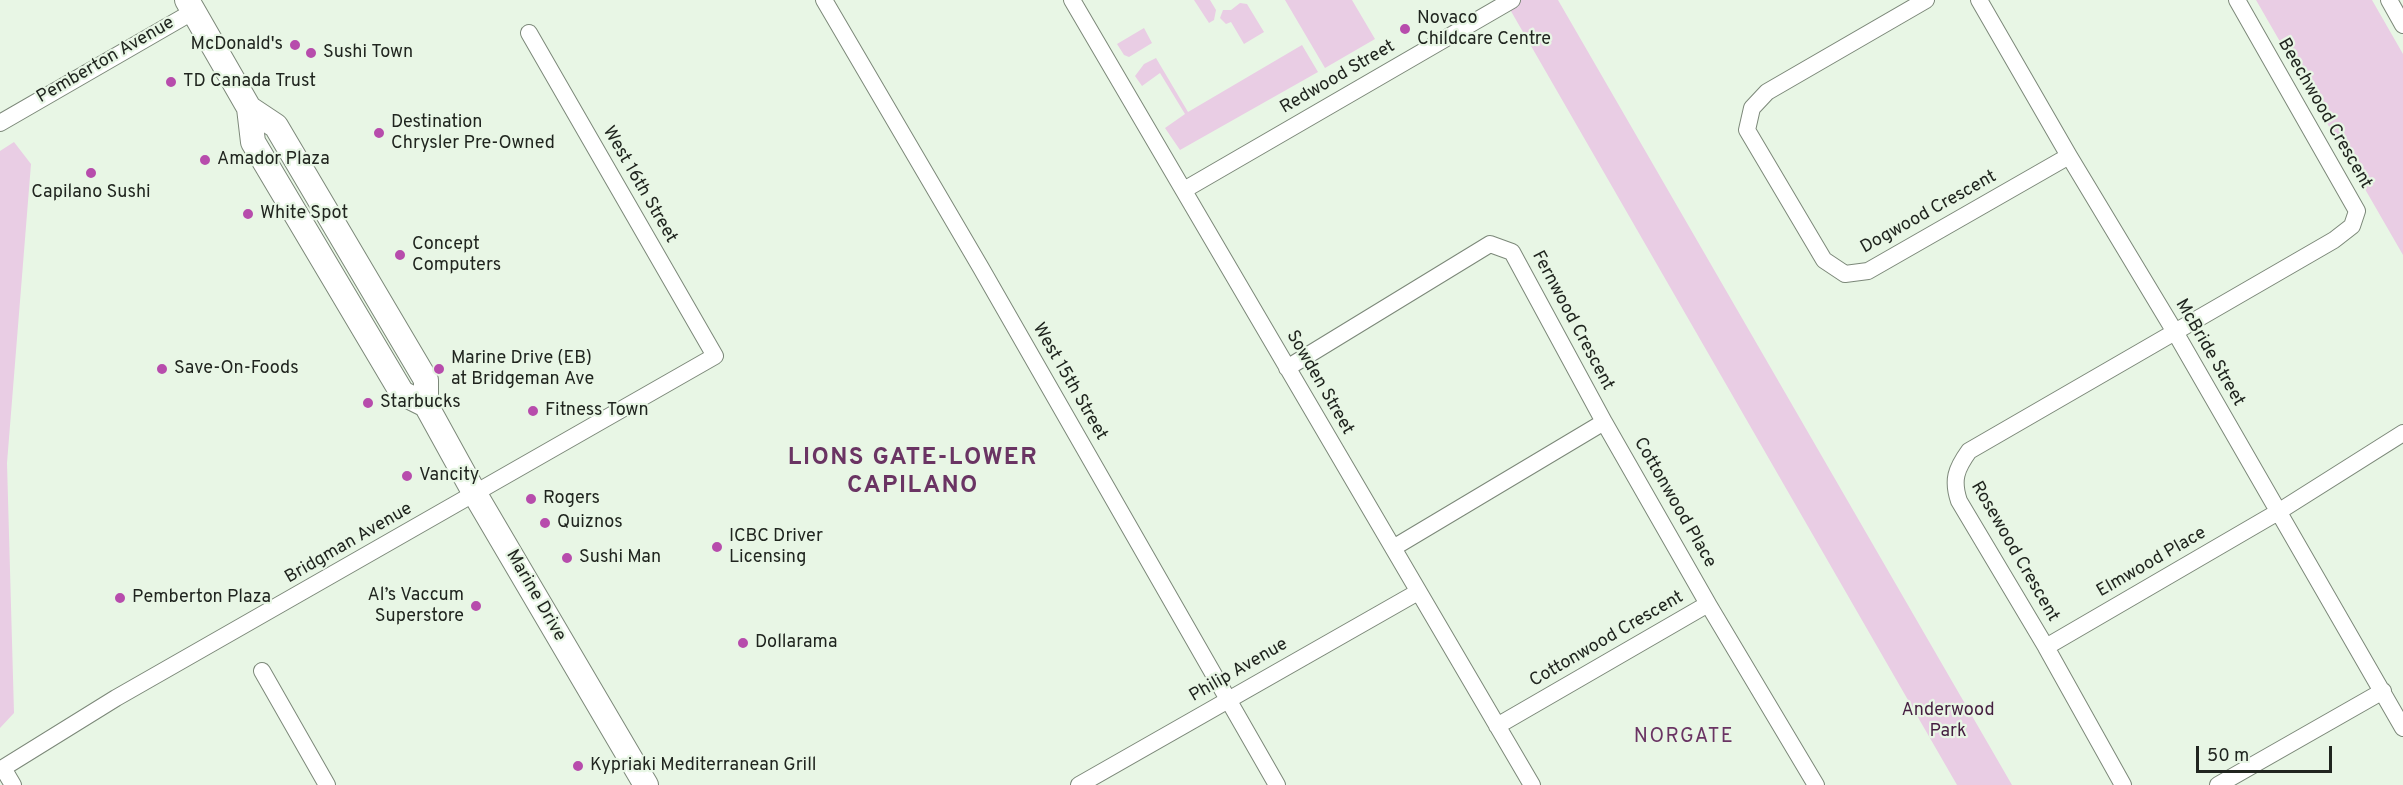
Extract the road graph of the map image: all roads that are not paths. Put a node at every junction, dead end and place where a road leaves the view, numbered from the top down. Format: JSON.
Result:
{"nodes":[{"id":1,"x":824,"y":0,"type":"edge"},
{"id":2,"x":1072,"y":0,"type":"edge"},
{"id":3,"x":1926,"y":0,"type":"edge"},
{"id":4,"x":1979,"y":0,"type":"edge"},
{"id":5,"x":2237,"y":0,"type":"edge"},
{"id":6,"x":2389,"y":0,"type":"edge"},
{"id":7,"x":1505,"y":2,"type":"edge"},
{"id":8,"x":198,"y":4,"type":"edge"},
{"id":9,"x":2403,"y":25,"type":"edge"},
{"id":10,"x":529,"y":33,"type":"dead end"},
{"id":11,"x":0,"y":123,"type":"edge"},
{"id":12,"x":2069,"y":156,"type":"junction"},
{"id":13,"x":1184,"y":190,"type":"junction"},
{"id":14,"x":2175,"y":332,"type":"junction"},
{"id":15,"x":715,"y":356,"type":"joint"},
{"id":16,"x":1287,"y":368,"type":"junction"},
{"id":17,"x":1604,"y":422,"type":"junction"},
{"id":18,"x":2403,"y":433,"type":"edge"},
{"id":19,"x":475,"y":494,"type":"junction"},
{"id":20,"x":2278,"y":512,"type":"junction"},
{"id":21,"x":1393,"y":548,"type":"junction"},
{"id":22,"x":1418,"y":592,"type":"junction"},
{"id":23,"x":1708,"y":603,"type":"junction"},
{"id":24,"x":2046,"y":647,"type":"junction"},
{"id":25,"x":262,"y":671,"type":"dead end"},
{"id":26,"x":2383,"y":691,"type":"junction"},
{"id":27,"x":1229,"y":699,"type":"junction"},
{"id":28,"x":1497,"y":726,"type":"junction"},
{"id":29,"x":2403,"y":728,"type":"edge"},
{"id":30,"x":1812,"y":784,"type":"edge"},
{"id":31,"x":13,"y":785,"type":"edge"},
{"id":32,"x":327,"y":785,"type":"edge"},
{"id":33,"x":646,"y":785,"type":"edge"},
{"id":34,"x":1079,"y":785,"type":"edge"},
{"id":35,"x":1277,"y":785,"type":"edge"},
{"id":36,"x":1532,"y":785,"type":"edge"},
{"id":37,"x":2124,"y":785,"type":"edge"},
{"id":38,"x":2218,"y":785,"type":"edge"}],
"edges":[{"from":1,"to":27,"type":"street","name":"West 15th Street"},
{"from":2,"to":13,"type":"street","name":"Sowden Street"},
{"from":3,"to":12,"type":"street","name":"Dogwood Crescent"},
{"from":4,"to":12,"type":"street","name":"McBride Street"},
{"from":5,"to":14,"type":"street","name":"Beechwood Crescent"},
{"from":6,"to":9,"type":"street"},
{"from":7,"to":13,"type":"street","name":"Redwood Street"},
{"from":8,"to":11,"type":"street","name":"Pemberton Avenue"},
{"from":8,"to":19,"type":"main road","name":"Marine Drive"},
{"from":10,"to":15,"type":"street","name":"West 16th Street"},
{"from":12,"to":14,"type":"street","name":"McBride Street"},
{"from":13,"to":16,"type":"street","name":"Sowden Street"},
{"from":14,"to":20,"type":"street","name":"McBride Street"},
{"from":14,"to":24,"type":"street","name":"Rosewood Crescent"},
{"from":15,"to":19,"type":"street","name":"Bridgman Avenue"},
{"from":16,"to":17,"type":"street","name":"Fernwood Crescent"},
{"from":16,"to":21,"type":"street","name":"Sowden Street"},
{"from":17,"to":21,"type":"street"},
{"from":17,"to":23,"type":"street","name":"Cottonwood Place"},
{"from":18,"to":20,"type":"street","name":"Elmwood Place"},
{"from":19,"to":31,"type":"street","name":"Bridgman Avenue"},
{"from":19,"to":33,"type":"main road","name":"Marine Drive"},
{"from":20,"to":24,"type":"street","name":"Elmwood Place"},
{"from":20,"to":26,"type":"street","name":"McBride Street"},
{"from":21,"to":22,"type":"street","name":"Sowden Street"},
{"from":22,"to":27,"type":"street","name":"Philip Avenue"},
{"from":22,"to":28,"type":"street","name":"Sowden Street"},
{"from":23,"to":28,"type":"street","name":"Cottonwood Crescent"},
{"from":23,"to":30,"type":"street","name":"Cottonwood Crescent"},
{"from":24,"to":37,"type":"street","name":"Rosewood Crescent"},
{"from":25,"to":32,"type":"street"},
{"from":26,"to":29,"type":"street","name":"McBride Street"},
{"from":26,"to":38,"type":"street"},
{"from":27,"to":34,"type":"street","name":"Philip Avenue"},
{"from":27,"to":35,"type":"street","name":"West 15th Street"},
{"from":28,"to":36,"type":"street","name":"Sowden Street"}]}
